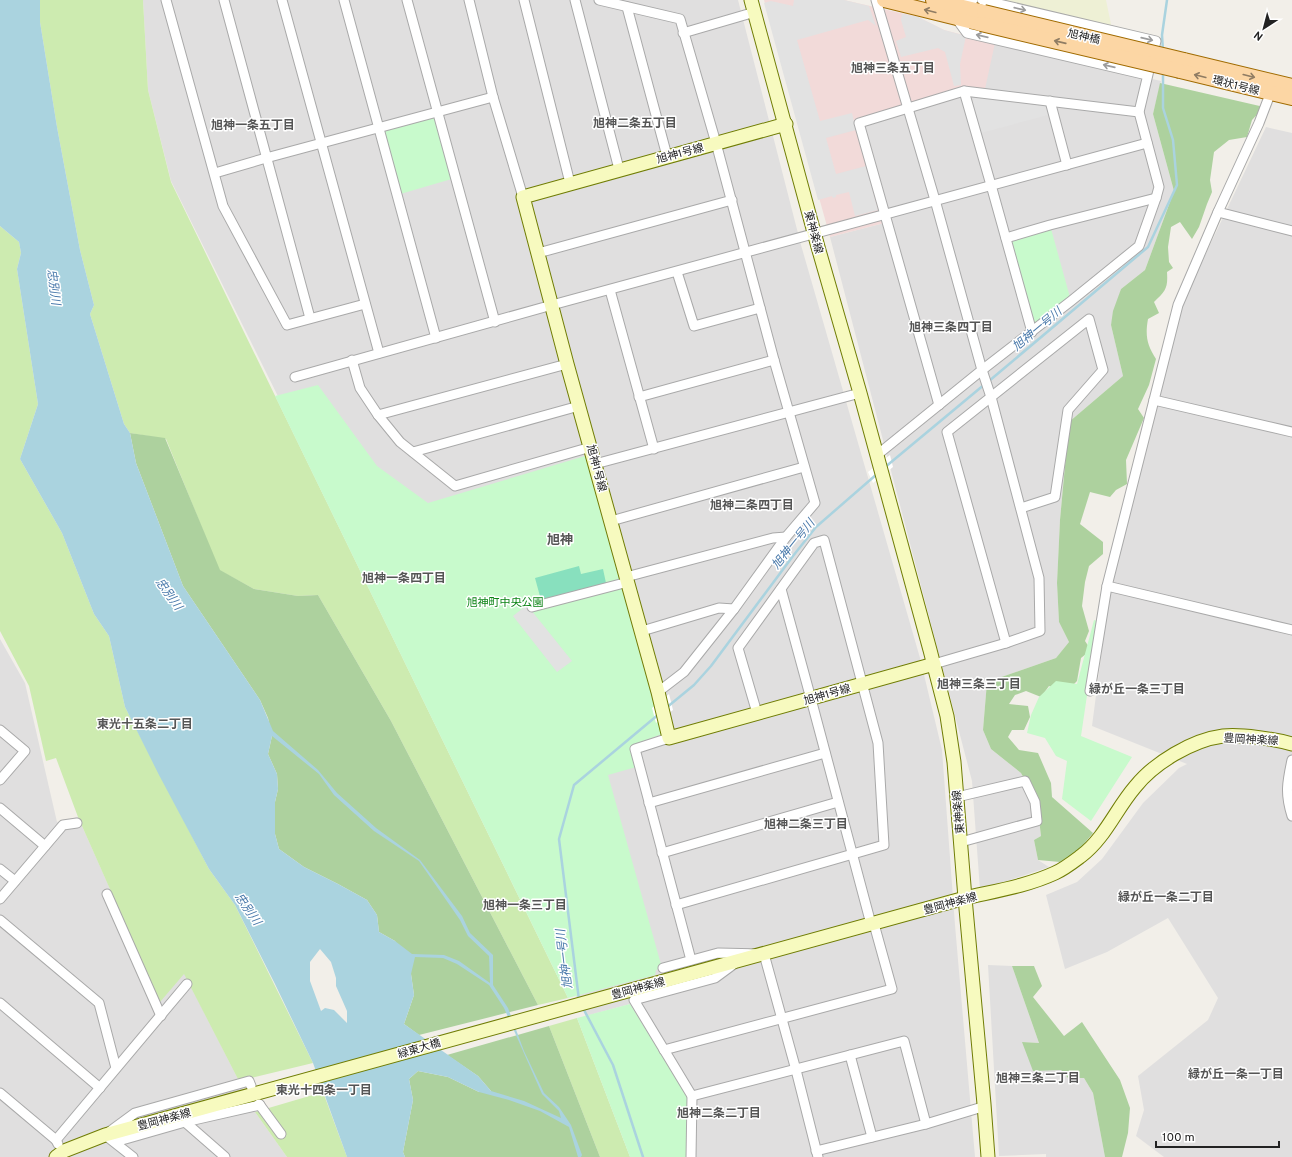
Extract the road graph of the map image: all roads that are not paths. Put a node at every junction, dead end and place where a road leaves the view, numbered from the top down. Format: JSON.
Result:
{"nodes":[{"id":1,"x":166,"y":0,"type":"edge"},
{"id":2,"x":224,"y":0,"type":"edge"},
{"id":3,"x":282,"y":0,"type":"edge"},
{"id":4,"x":344,"y":0,"type":"edge"},
{"id":5,"x":407,"y":0,"type":"edge"},
{"id":6,"x":469,"y":0,"type":"edge"},
{"id":7,"x":524,"y":0,"type":"edge"},
{"id":8,"x":575,"y":0,"type":"edge"},
{"id":9,"x":599,"y":0,"type":"edge"},
{"id":10,"x":876,"y":0,"type":"edge"},
{"id":11,"x":884,"y":0,"type":"edge"},
{"id":12,"x":933,"y":0,"type":"edge"},
{"id":13,"x":973,"y":0,"type":"edge"},
{"id":14,"x":753,"y":6,"type":"edge"},
{"id":15,"x":627,"y":7,"type":"junction"},
{"id":16,"x":958,"y":12,"type":"junction"},
{"id":17,"x":983,"y":12,"type":"edge"},
{"id":18,"x":683,"y":33,"type":"junction"},
{"id":19,"x":1182,"y":65,"type":"joint"},
{"id":20,"x":1147,"y":75,"type":"junction"},
{"id":21,"x":1292,"y":86,"type":"edge"},
{"id":22,"x":1272,"y":88,"type":"junction"},
{"id":23,"x":964,"y":91,"type":"junction"},
{"id":24,"x":493,"y":97,"type":"junction"},
{"id":25,"x":1292,"y":98,"type":"edge"},
{"id":26,"x":1050,"y":101,"type":"junction"},
{"id":27,"x":907,"y":108,"type":"junction"},
{"id":28,"x":436,"y":112,"type":"junction"},
{"id":29,"x":1139,"y":112,"type":"junction"},
{"id":30,"x":786,"y":124,"type":"junction"},
{"id":31,"x":378,"y":128,"type":"junction"},
{"id":32,"x":716,"y":143,"type":"junction"},
{"id":33,"x":1147,"y":143,"type":"junction"},
{"id":34,"x":322,"y":144,"type":"junction"},
{"id":35,"x":667,"y":156,"type":"junction"},
{"id":36,"x":266,"y":158,"type":"junction"},
{"id":37,"x":1067,"y":165,"type":"junction"},
{"id":38,"x":619,"y":169,"type":"junction"},
{"id":39,"x":215,"y":173,"type":"junction"},
{"id":40,"x":570,"y":183,"type":"junction"},
{"id":41,"x":991,"y":185,"type":"junction"},
{"id":42,"x":522,"y":197,"type":"junction"},
{"id":43,"x":1156,"y":198,"type":"junction"},
{"id":44,"x":732,"y":200,"type":"junction"},
{"id":45,"x":935,"y":200,"type":"junction"},
{"id":46,"x":1218,"y":212,"type":"junction"},
{"id":47,"x":885,"y":216,"type":"junction"},
{"id":48,"x":1292,"y":231,"type":"edge"},
{"id":49,"x":815,"y":235,"type":"junction"},
{"id":50,"x":1006,"y":238,"type":"junction"},
{"id":51,"x":538,"y":253,"type":"junction"},
{"id":52,"x":746,"y":253,"type":"junction"},
{"id":53,"x":677,"y":272,"type":"junction"},
{"id":54,"x":610,"y":290,"type":"junction"},
{"id":55,"x":365,"y":304,"type":"junction"},
{"id":56,"x":552,"y":305,"type":"junction"},
{"id":57,"x":760,"y":308,"type":"junction"},
{"id":58,"x":310,"y":318,"type":"junction"},
{"id":59,"x":495,"y":322,"type":"junction"},
{"id":60,"x":1032,"y":332,"type":"junction"},
{"id":61,"x":436,"y":338,"type":"junction"},
{"id":62,"x":379,"y":353,"type":"junction"},
{"id":63,"x":352,"y":360,"type":"junction"},
{"id":64,"x":774,"y":360,"type":"junction"},
{"id":65,"x":567,"y":364,"type":"junction"},
{"id":66,"x":983,"y":375,"type":"junction"},
{"id":67,"x":295,"y":377,"type":"dead end"},
{"id":68,"x":860,"y":393,"type":"junction"},
{"id":69,"x":990,"y":394,"type":"junction"},
{"id":70,"x":639,"y":397,"type":"junction"},
{"id":71,"x":1154,"y":400,"type":"junction"},
{"id":72,"x":939,"y":405,"type":"junction"},
{"id":73,"x":579,"y":406,"type":"junction"},
{"id":74,"x":789,"y":413,"type":"junction"},
{"id":75,"x":378,"y":415,"type":"junction"},
{"id":76,"x":1292,"y":432,"type":"edge"},
{"id":77,"x":591,"y":448,"type":"junction"},
{"id":78,"x":654,"y":448,"type":"junction"},
{"id":79,"x":413,"y":452,"type":"junction"},
{"id":80,"x":595,"y":464,"type":"junction"},
{"id":81,"x":880,"y":465,"type":"junction"},
{"id":82,"x":804,"y":467,"type":"junction"},
{"id":83,"x":1021,"y":508,"type":"junction"},
{"id":84,"x":611,"y":521,"type":"junction"},
{"id":85,"x":786,"y":537,"type":"junction"},
{"id":86,"x":627,"y":579,"type":"junction"},
{"id":87,"x":1107,"y":586,"type":"junction"},
{"id":88,"x":781,"y":589,"type":"junction"},
{"id":89,"x":532,"y":607,"type":"dead end"},
{"id":90,"x":734,"y":609,"type":"junction"},
{"id":91,"x":1292,"y":630,"type":"edge"},
{"id":92,"x":642,"y":631,"type":"junction"},
{"id":93,"x":1006,"y":643,"type":"junction"},
{"id":94,"x":934,"y":664,"type":"junction"},
{"id":95,"x":863,"y":684,"type":"junction"},
{"id":96,"x":1090,"y":691,"type":"dead end"},
{"id":97,"x":659,"y":696,"type":"junction"},
{"id":98,"x":812,"y":699,"type":"junction"},
{"id":99,"x":757,"y":713,"type":"junction"},
{"id":100,"x":0,"y":730,"type":"edge"},
{"id":101,"x":669,"y":738,"type":"junction"},
{"id":102,"x":1292,"y":744,"type":"edge"},
{"id":103,"x":825,"y":753,"type":"junction"},
{"id":104,"x":1292,"y":760,"type":"edge"},
{"id":105,"x":0,"y":780,"type":"edge"},
{"id":106,"x":957,"y":797,"type":"junction"},
{"id":107,"x":838,"y":802,"type":"junction"},
{"id":108,"x":649,"y":804,"type":"junction"},
{"id":109,"x":0,"y":808,"type":"edge"},
{"id":110,"x":1292,"y":816,"type":"edge"},
{"id":111,"x":76,"y":823,"type":"dead end"},
{"id":112,"x":961,"y":842,"type":"junction"},
{"id":113,"x":45,"y":846,"type":"junction"},
{"id":114,"x":662,"y":853,"type":"junction"},
{"id":115,"x":852,"y":854,"type":"junction"},
{"id":116,"x":0,"y":869,"type":"edge"},
{"id":117,"x":15,"y":882,"type":"junction"},
{"id":118,"x":107,"y":894,"type":"dead end"},
{"id":119,"x":0,"y":898,"type":"edge"},
{"id":120,"x":965,"y":898,"type":"junction"},
{"id":121,"x":676,"y":904,"type":"junction"},
{"id":122,"x":0,"y":920,"type":"edge"},
{"id":123,"x":872,"y":924,"type":"junction"},
{"id":124,"x":764,"y":954,"type":"junction"},
{"id":125,"x":691,"y":960,"type":"junction"},
{"id":126,"x":738,"y":961,"type":"junction"},
{"id":127,"x":663,"y":968,"type":"dead end"},
{"id":128,"x":187,"y":984,"type":"dead end"},
{"id":129,"x":0,"y":1004,"type":"edge"},
{"id":130,"x":563,"y":1008,"type":"joint"},
{"id":131,"x":161,"y":1016,"type":"junction"},
{"id":132,"x":781,"y":1018,"type":"junction"},
{"id":133,"x":664,"y":1050,"type":"junction"},
{"id":134,"x":850,"y":1055,"type":"junction"},
{"id":135,"x":116,"y":1068,"type":"junction"},
{"id":136,"x":796,"y":1070,"type":"junction"},
{"id":137,"x":251,"y":1086,"type":"dead end"},
{"id":138,"x":100,"y":1088,"type":"junction"},
{"id":139,"x":276,"y":1088,"type":"joint"},
{"id":140,"x":0,"y":1093,"type":"edge"},
{"id":141,"x":692,"y":1096,"type":"junction"},
{"id":142,"x":985,"y":1108,"type":"junction"},
{"id":143,"x":185,"y":1122,"type":"junction"},
{"id":144,"x":926,"y":1124,"type":"junction"},
{"id":145,"x":281,"y":1134,"type":"dead end"},
{"id":146,"x":872,"y":1137,"type":"junction"},
{"id":147,"x":110,"y":1139,"type":"junction"},
{"id":148,"x":56,"y":1140,"type":"junction"},
{"id":149,"x":60,"y":1154,"type":"edge"},
{"id":150,"x":817,"y":1154,"type":"edge"},
{"id":151,"x":133,"y":1157,"type":"edge"},
{"id":152,"x":225,"y":1157,"type":"edge"},
{"id":153,"x":691,"y":1157,"type":"edge"},
{"id":154,"x":988,"y":1157,"type":"edge"}],
"edges":[{"from":1,"to":39,"type":"street"},
{"from":2,"to":36,"type":"street"},
{"from":3,"to":34,"type":"street"},
{"from":4,"to":31,"type":"street"},
{"from":5,"to":28,"type":"street"},
{"from":6,"to":24,"type":"street"},
{"from":7,"to":40,"type":"street"},
{"from":8,"to":38,"type":"street"},
{"from":9,"to":15,"type":"street"},
{"from":10,"to":27,"type":"street"},
{"from":16,"to":11,"type":"main road","one_way":true},
{"from":12,"to":16,"type":"main road"},
{"from":13,"to":16,"type":"street"},
{"from":14,"to":18,"type":"street"},
{"from":14,"to":30,"type":"main road","name":"東神楽線"},
{"from":15,"to":18,"type":"street"},
{"from":15,"to":35,"type":"street"},
{"from":16,"to":17,"type":"main road"},
{"from":20,"to":16,"type":"street","one_way":true},
{"from":17,"to":19,"type":"main road","name":"旭神橋","bridge":true},
{"from":17,"to":20,"type":"street","one_way":true},
{"from":18,"to":32,"type":"street"},
{"from":19,"to":22,"type":"main road","name":"環状1号線"},
{"from":20,"to":29,"type":"street"},
{"from":21,"to":22,"type":"main road","name":"環状1号線"},
{"from":22,"to":25,"type":"main road","name":"環状1号線"},
{"from":22,"to":46,"type":"street"},
{"from":23,"to":26,"type":"street"},
{"from":23,"to":27,"type":"street"},
{"from":23,"to":41,"type":"street"},
{"from":24,"to":28,"type":"street"},
{"from":24,"to":42,"type":"street"},
{"from":26,"to":29,"type":"street"},
{"from":26,"to":37,"type":"street"},
{"from":27,"to":45,"type":"street"},
{"from":27,"to":47,"type":"street"},
{"from":28,"to":31,"type":"street"},
{"from":28,"to":59,"type":"street"},
{"from":29,"to":33,"type":"street"},
{"from":30,"to":32,"type":"main road","name":"旭神1号線"},
{"from":30,"to":49,"type":"main road","name":"東神楽線"},
{"from":31,"to":34,"type":"street"},
{"from":31,"to":61,"type":"street"},
{"from":32,"to":35,"type":"main road","name":"旭神1号線"},
{"from":32,"to":44,"type":"street"},
{"from":33,"to":37,"type":"street"},
{"from":33,"to":43,"type":"street"},
{"from":34,"to":36,"type":"street"},
{"from":34,"to":55,"type":"street"},
{"from":35,"to":38,"type":"main road","name":"旭神1号線"},
{"from":36,"to":39,"type":"street"},
{"from":36,"to":58,"type":"street"},
{"from":37,"to":41,"type":"street"},
{"from":38,"to":40,"type":"main road","name":"旭神1号線"},
{"from":39,"to":58,"type":"street"},
{"from":40,"to":42,"type":"main road","name":"旭神1号線"},
{"from":41,"to":45,"type":"street"},
{"from":41,"to":50,"type":"street"},
{"from":42,"to":51,"type":"main road","name":"旭神1号線"},
{"from":43,"to":50,"type":"street"},
{"from":43,"to":60,"type":"street"},
{"from":44,"to":51,"type":"street"},
{"from":44,"to":52,"type":"street"},
{"from":45,"to":47,"type":"street"},
{"from":45,"to":66,"type":"street"},
{"from":46,"to":48,"type":"street"},
{"from":46,"to":71,"type":"street"},
{"from":47,"to":49,"type":"street"},
{"from":47,"to":72,"type":"street"},
{"from":49,"to":52,"type":"street"},
{"from":49,"to":68,"type":"main road","name":"東神楽線"},
{"from":50,"to":60,"type":"street"},
{"from":51,"to":56,"type":"main road","name":"旭神1号線"},
{"from":52,"to":53,"type":"street"},
{"from":52,"to":57,"type":"street"},
{"from":53,"to":54,"type":"street"},
{"from":53,"to":57,"type":"street"},
{"from":54,"to":56,"type":"street"},
{"from":54,"to":70,"type":"street"},
{"from":55,"to":58,"type":"street"},
{"from":55,"to":62,"type":"street"},
{"from":56,"to":59,"type":"street"},
{"from":56,"to":65,"type":"main road","name":"旭神1号線"},
{"from":57,"to":64,"type":"street"},
{"from":59,"to":61,"type":"street"},
{"from":60,"to":66,"type":"street"},
{"from":61,"to":62,"type":"street"},
{"from":62,"to":63,"type":"street"},
{"from":63,"to":67,"type":"street"},
{"from":63,"to":75,"type":"street"},
{"from":64,"to":70,"type":"street"},
{"from":64,"to":74,"type":"street"},
{"from":65,"to":73,"type":"main road","name":"旭神1号線"},
{"from":65,"to":75,"type":"street"},
{"from":66,"to":69,"type":"street"},
{"from":66,"to":72,"type":"street"},
{"from":68,"to":74,"type":"street"},
{"from":68,"to":81,"type":"main road","name":"東神楽線"},
{"from":69,"to":83,"type":"street"},
{"from":69,"to":83,"type":"street"},
{"from":69,"to":93,"type":"street"},
{"from":70,"to":78,"type":"street"},
{"from":71,"to":76,"type":"street"},
{"from":71,"to":87,"type":"street"},
{"from":72,"to":81,"type":"street"},
{"from":73,"to":77,"type":"main road","name":"旭神1号線"},
{"from":73,"to":79,"type":"street"},
{"from":74,"to":78,"type":"street"},
{"from":74,"to":82,"type":"street"},
{"from":75,"to":79,"type":"street"},
{"from":77,"to":79,"type":"street"},
{"from":77,"to":80,"type":"main road","name":"旭神1号線"},
{"from":78,"to":80,"type":"street"},
{"from":80,"to":84,"type":"main road","name":"旭神1号線"},
{"from":81,"to":94,"type":"main road","name":"東神楽線"},
{"from":82,"to":84,"type":"street"},
{"from":82,"to":85,"type":"street"},
{"from":83,"to":93,"type":"street"},
{"from":84,"to":86,"type":"main road","name":"旭神1号線"},
{"from":85,"to":86,"type":"street"},
{"from":85,"to":90,"type":"street"},
{"from":86,"to":89,"type":"street"},
{"from":86,"to":92,"type":"main road","name":"旭神1号線"},
{"from":87,"to":91,"type":"street"},
{"from":87,"to":96,"type":"street"},
{"from":88,"to":95,"type":"street"},
{"from":88,"to":98,"type":"street"},
{"from":88,"to":99,"type":"street"},
{"from":90,"to":92,"type":"street"},
{"from":90,"to":97,"type":"street"},
{"from":92,"to":97,"type":"main road","name":"旭神1号線"},
{"from":93,"to":94,"type":"street"},
{"from":94,"to":95,"type":"main road","name":"旭神1号線"},
{"from":94,"to":106,"type":"main road","name":"東神楽線"},
{"from":95,"to":98,"type":"main road","name":"旭神1号線"},
{"from":95,"to":115,"type":"street"},
{"from":97,"to":101,"type":"main road","name":"旭神1号線"},
{"from":98,"to":99,"type":"main road","name":"旭神1号線"},
{"from":98,"to":103,"type":"street"},
{"from":99,"to":101,"type":"main road","name":"旭神1号線"},
{"from":100,"to":105,"type":"street"},
{"from":101,"to":108,"type":"street"},
{"from":102,"to":120,"type":"main road","name":"豊岡神楽線"},
{"from":103,"to":107,"type":"street"},
{"from":103,"to":108,"type":"street"},
{"from":104,"to":110,"type":"street"},
{"from":106,"to":112,"type":"main road","name":"東神楽線"},
{"from":106,"to":112,"type":"street"},
{"from":107,"to":114,"type":"street"},
{"from":107,"to":115,"type":"street"},
{"from":108,"to":114,"type":"street"},
{"from":109,"to":113,"type":"street"},
{"from":111,"to":113,"type":"street"},
{"from":112,"to":120,"type":"main road","name":"東神楽線"},
{"from":113,"to":117,"type":"street"},
{"from":114,"to":121,"type":"street"},
{"from":115,"to":121,"type":"street"},
{"from":115,"to":123,"type":"street"},
{"from":116,"to":117,"type":"street"},
{"from":117,"to":119,"type":"street"},
{"from":118,"to":131,"type":"street"},
{"from":120,"to":123,"type":"main road","name":"豊岡神楽線"},
{"from":120,"to":142,"type":"main road","name":"東神楽線"},
{"from":121,"to":125,"type":"street"},
{"from":122,"to":135,"type":"street"},
{"from":123,"to":124,"type":"main road","name":"豊岡神楽線"},
{"from":123,"to":132,"type":"street"},
{"from":124,"to":125,"type":"street"},
{"from":124,"to":126,"type":"main road","name":"豊岡神楽線"},
{"from":124,"to":132,"type":"street"},
{"from":125,"to":127,"type":"street"},
{"from":126,"to":130,"type":"main road","name":"豊岡神楽線"},
{"from":126,"to":133,"type":"street"},
{"from":128,"to":131,"type":"street"},
{"from":129,"to":138,"type":"street"},
{"from":130,"to":139,"type":"main road","name":"緑東大橋"},
{"from":131,"to":135,"type":"street"},
{"from":132,"to":133,"type":"street"},
{"from":132,"to":136,"type":"street"},
{"from":133,"to":141,"type":"street"},
{"from":134,"to":136,"type":"street"},
{"from":134,"to":144,"type":"street"},
{"from":134,"to":146,"type":"street"},
{"from":135,"to":138,"type":"street"},
{"from":136,"to":141,"type":"street"},
{"from":136,"to":150,"type":"street"},
{"from":137,"to":147,"type":"street"},
{"from":138,"to":148,"type":"street"},
{"from":139,"to":147,"type":"main road","name":"豊岡神楽線"},
{"from":140,"to":148,"type":"street"},
{"from":141,"to":153,"type":"street"},
{"from":142,"to":144,"type":"street"},
{"from":142,"to":154,"type":"main road","name":"東神楽線"},
{"from":143,"to":145,"type":"street"},
{"from":143,"to":147,"type":"street"},
{"from":143,"to":152,"type":"street"},
{"from":144,"to":146,"type":"street"},
{"from":146,"to":150,"type":"street"},
{"from":147,"to":149,"type":"main road","name":"豊岡神楽線"},
{"from":147,"to":151,"type":"street"},
{"from":148,"to":149,"type":"street"}]}
